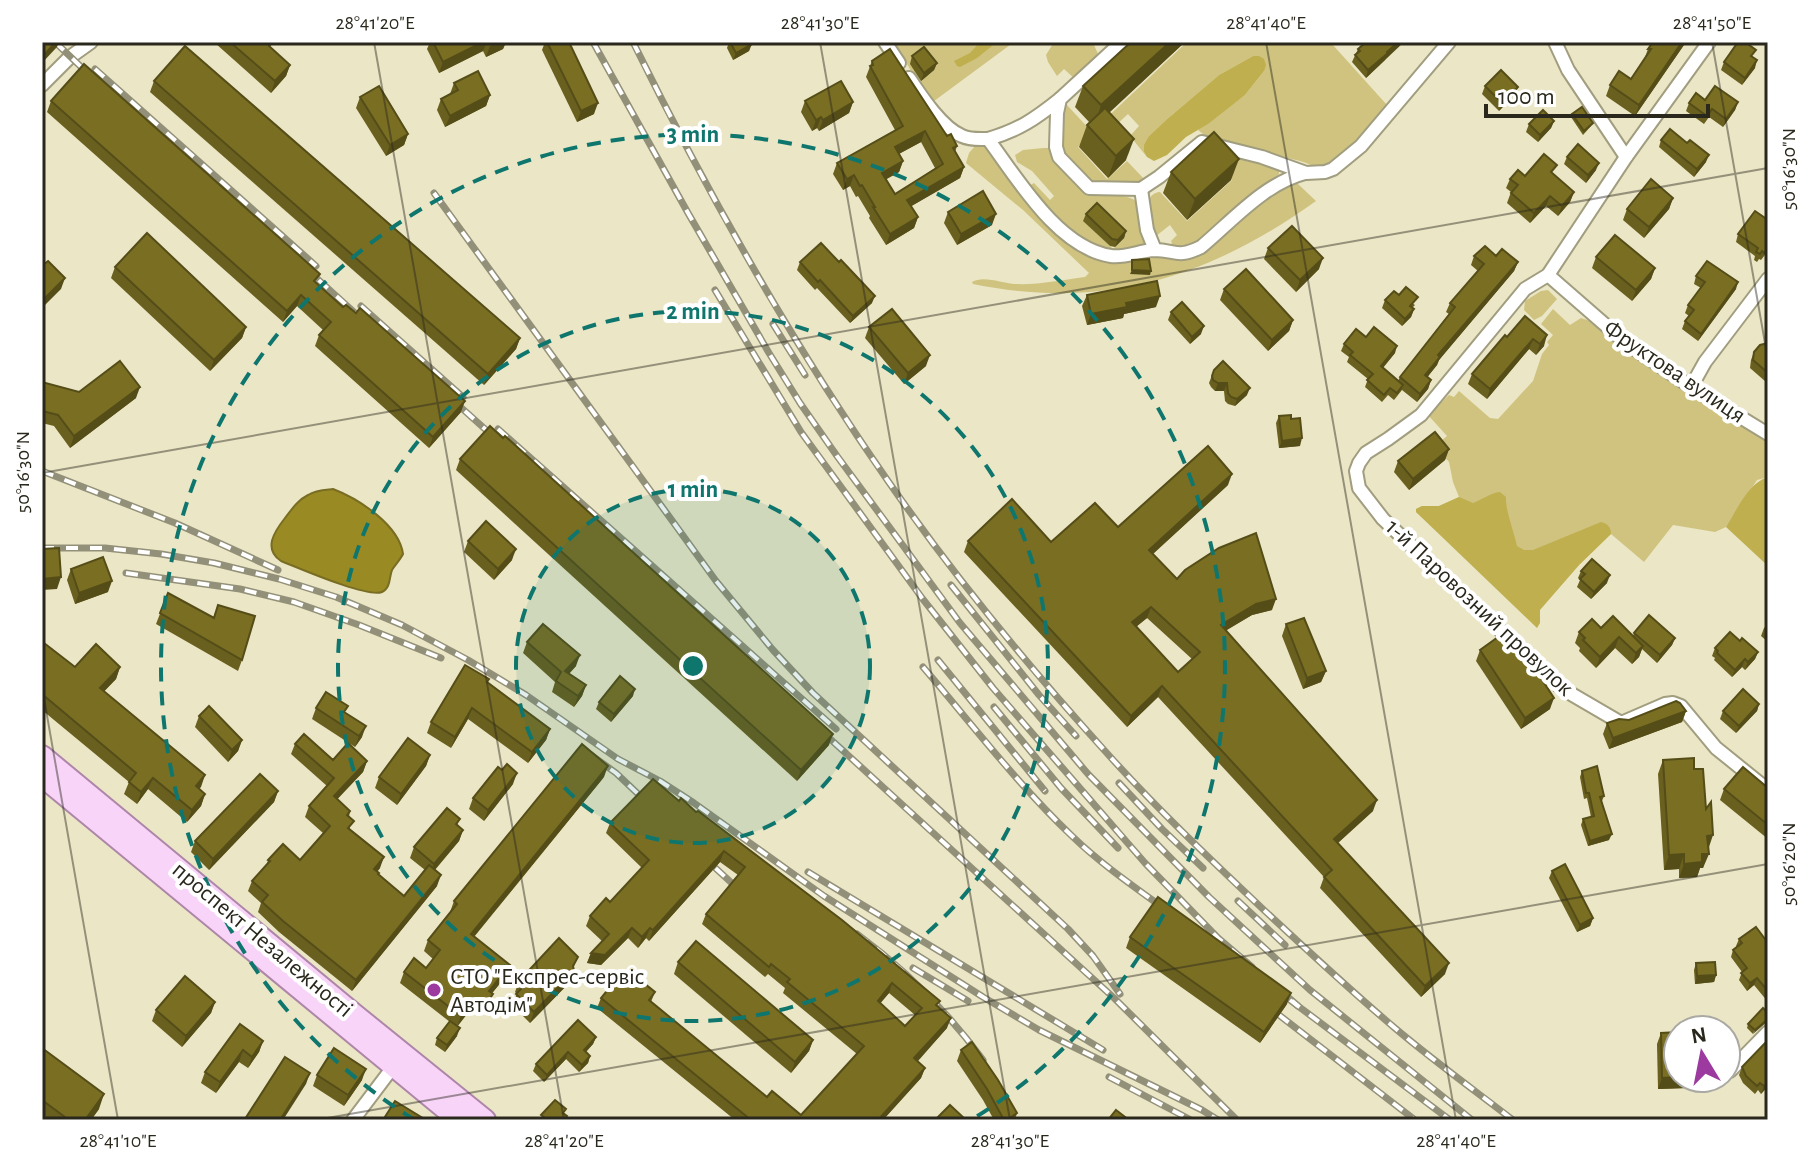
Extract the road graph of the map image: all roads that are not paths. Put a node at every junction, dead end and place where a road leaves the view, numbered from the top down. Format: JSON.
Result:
{"nodes":[{"id":1,"x":91,"y":42,"type":"edge"},
{"id":2,"x":885,"y":42,"type":"edge"},
{"id":3,"x":1122,"y":42,"type":"edge"},
{"id":4,"x":1449,"y":42,"type":"edge"},
{"id":5,"x":1555,"y":42,"type":"edge"},
{"id":6,"x":1709,"y":42,"type":"edge"},
{"id":7,"x":42,"y":85,"type":"edge"},
{"id":8,"x":1060,"y":99,"type":"junction"},
{"id":9,"x":988,"y":139,"type":"junction"},
{"id":10,"x":1626,"y":157,"type":"junction"},
{"id":11,"x":1306,"y":173,"type":"junction"},
{"id":12,"x":1141,"y":189,"type":"junction"},
{"id":13,"x":1155,"y":250,"type":"junction"},
{"id":14,"x":1548,"y":275,"type":"junction"},
{"id":15,"x":1768,"y":279,"type":"edge"},
{"id":16,"x":1691,"y":387,"type":"junction"},
{"id":17,"x":1768,"y":434,"type":"edge"},
{"id":18,"x":42,"y":756,"type":"edge"},
{"id":19,"x":42,"y":776,"type":"edge"},
{"id":20,"x":1768,"y":790,"type":"edge"},
{"id":21,"x":1768,"y":1032,"type":"edge"},
{"id":22,"x":1742,"y":1059,"type":"edge"},
{"id":23,"x":398,"y":1061,"type":"junction"},
{"id":24,"x":353,"y":1120,"type":"edge"},
{"id":25,"x":459,"y":1120,"type":"edge"},
{"id":26,"x":485,"y":1120,"type":"edge"}],
"edges":[{"from":1,"to":7,"type":"street"},
{"from":2,"to":9,"type":"street"},
{"from":3,"to":8,"type":"street"},
{"from":4,"to":11,"type":"street"},
{"from":5,"to":10,"type":"street"},
{"from":6,"to":10,"type":"street"},
{"from":8,"to":9,"type":"street"},
{"from":8,"to":12,"type":"street"},
{"from":9,"to":13,"type":"street"},
{"from":10,"to":14,"type":"street"},
{"from":11,"to":12,"type":"street"},
{"from":11,"to":13,"type":"street"},
{"from":12,"to":13,"type":"street"},
{"from":14,"to":16,"type":"street","name":"Фруктова вулиця"},
{"from":14,"to":20,"type":"street","name":"1-й Паровозний провулок"},
{"from":15,"to":16,"type":"street"},
{"from":16,"to":17,"type":"street","name":"Фруктова вулиця"},
{"from":18,"to":23,"type":"main road","name":"проспект Незалежності"},
{"from":19,"to":23,"type":"main road","name":"проспект Незалежності"},
{"from":21,"to":22,"type":"street"},
{"from":23,"to":24,"type":"street"},
{"from":23,"to":25,"type":"main road","name":"проспект Незалежності"},
{"from":23,"to":26,"type":"main road","name":"проспект Незалежності"}]}
